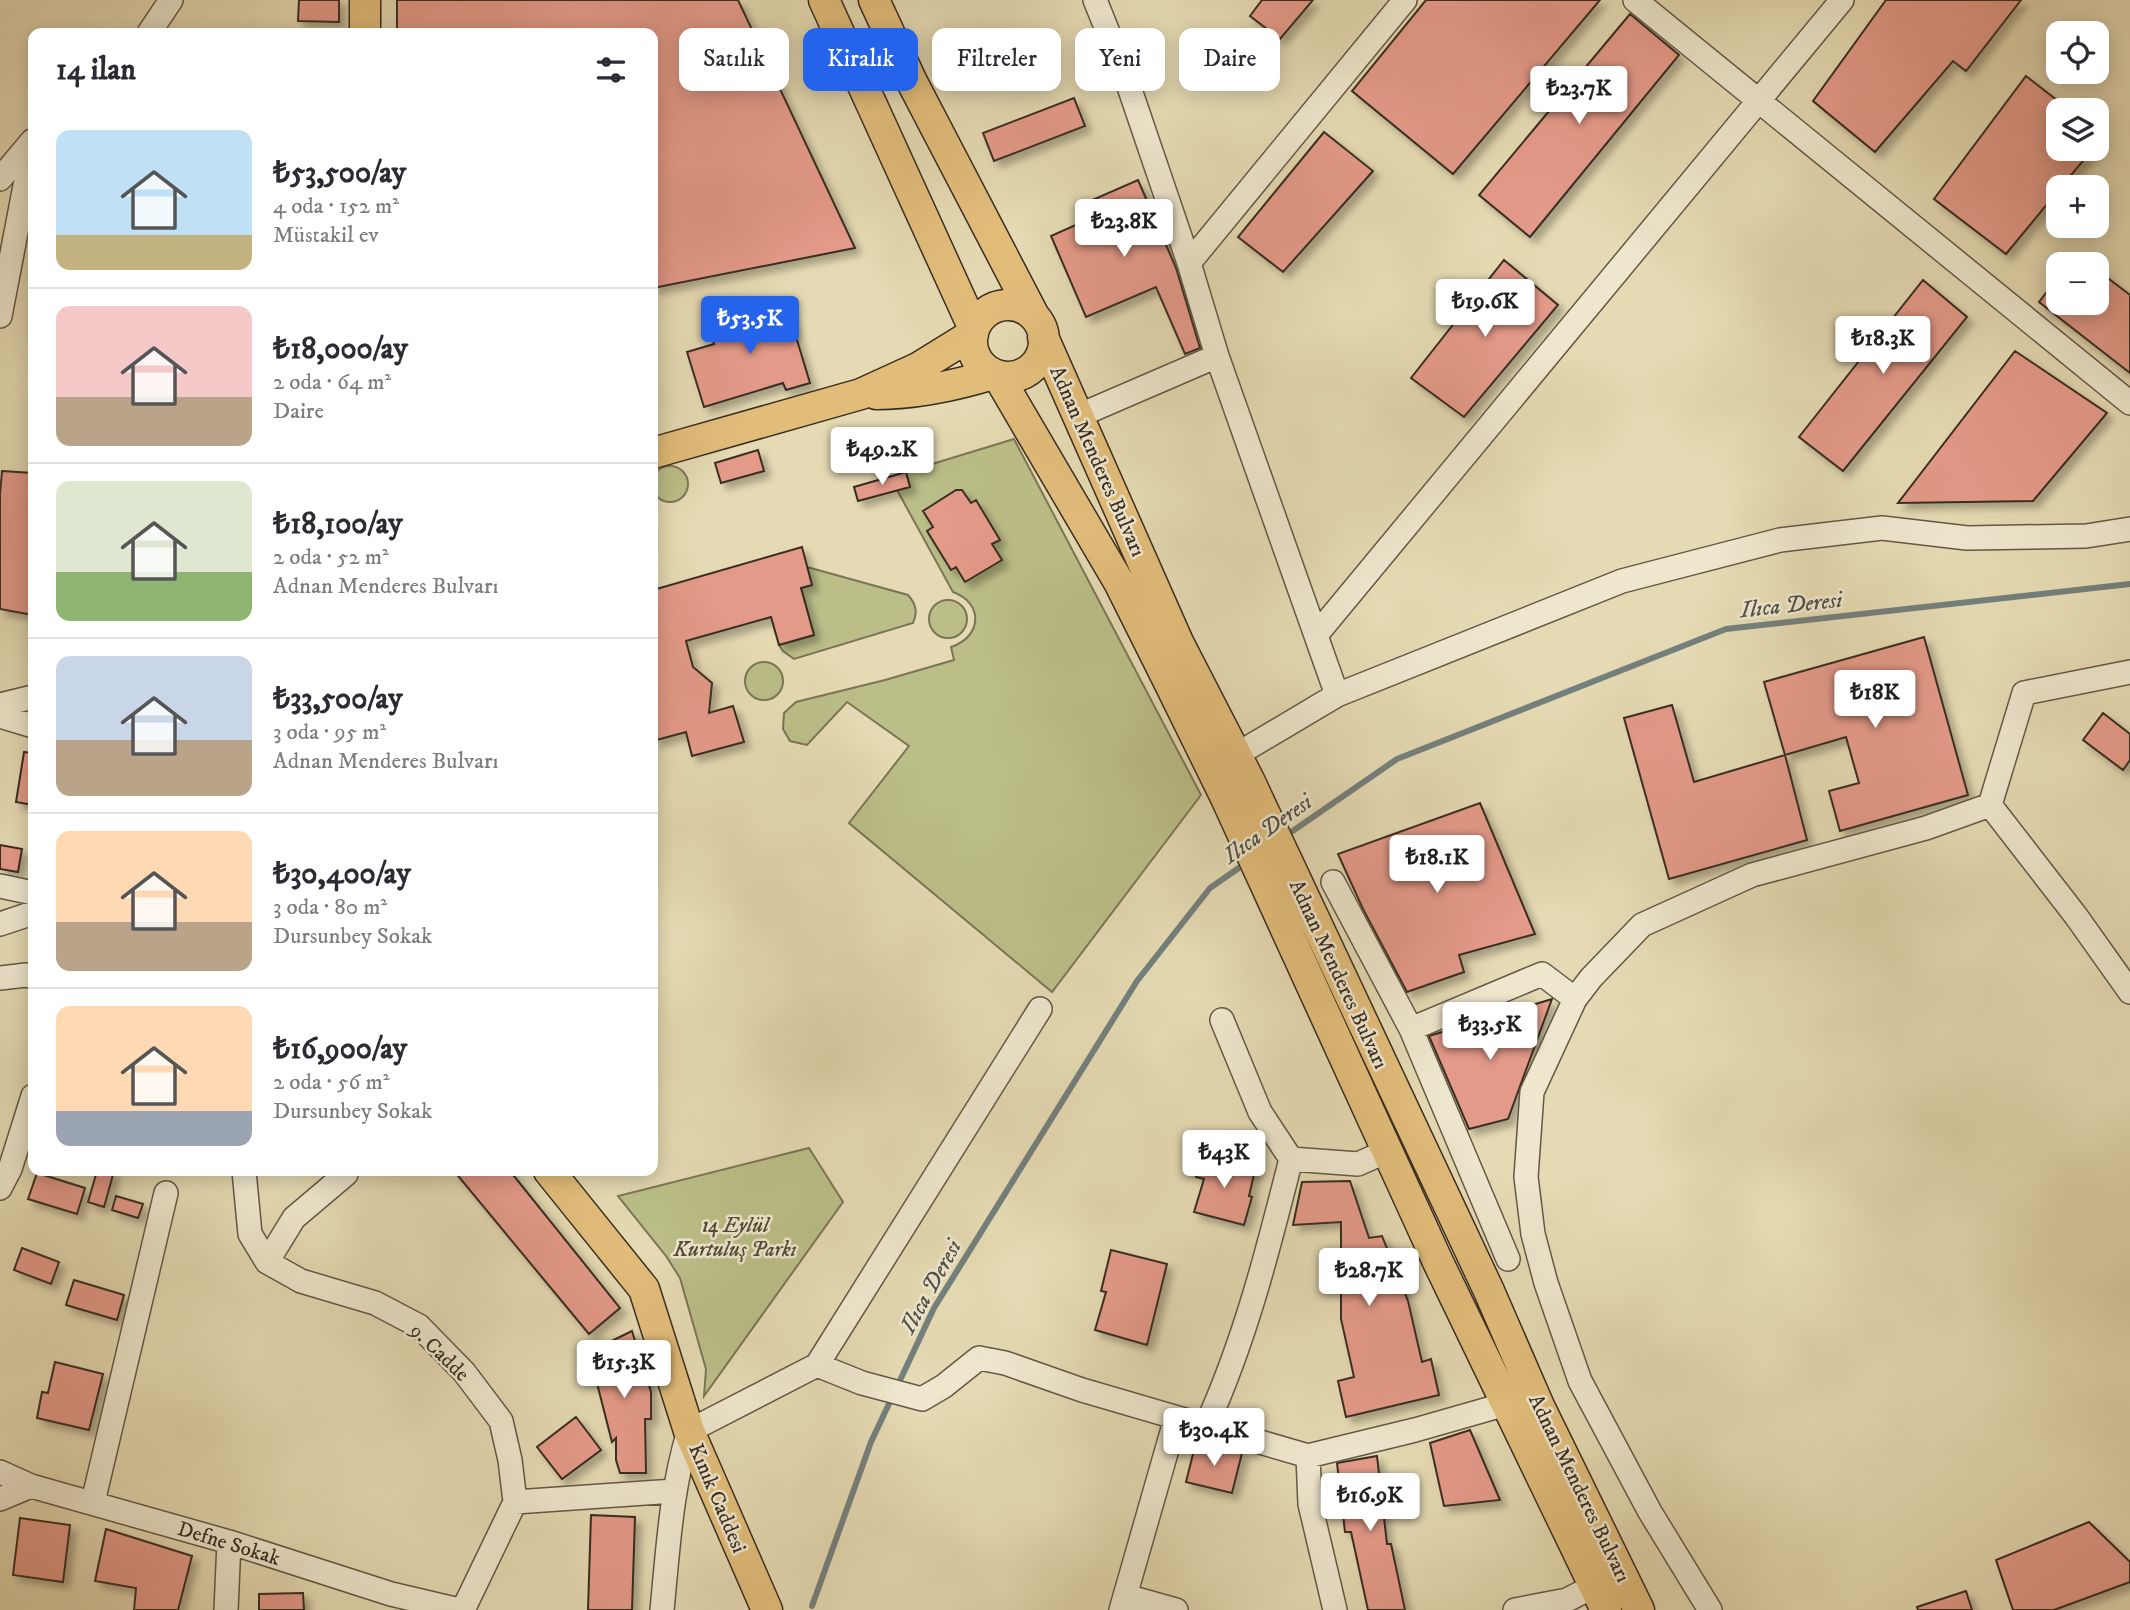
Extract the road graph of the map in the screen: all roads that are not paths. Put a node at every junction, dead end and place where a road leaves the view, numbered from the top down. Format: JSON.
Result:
{"nodes":[{"id":1,"x":172,"y":0,"type":"edge"},
{"id":2,"x":365,"y":0,"type":"edge"},
{"id":3,"x":824,"y":0,"type":"edge"},
{"id":4,"x":874,"y":0,"type":"edge"},
{"id":5,"x":1095,"y":0,"type":"edge"},
{"id":6,"x":1405,"y":0,"type":"edge"},
{"id":7,"x":1635,"y":0,"type":"edge"},
{"id":8,"x":1842,"y":0,"type":"edge"},
{"id":9,"x":152,"y":28,"type":"edge"},
{"id":10,"x":365,"y":28,"type":"edge"},
{"id":11,"x":1759,"y":102,"type":"junction"},
{"id":12,"x":28,"y":147,"type":"edge"},
{"id":13,"x":28,"y":168,"type":"edge"},
{"id":14,"x":0,"y":179,"type":"edge"},
{"id":15,"x":1188,"y":263,"type":"junction"},
{"id":16,"x":0,"y":316,"type":"edge"},
{"id":17,"x":1039,"y":327,"type":"junction"},
{"id":18,"x":973,"y":331,"type":"junction"},
{"id":19,"x":1217,"y":356,"type":"junction"},
{"id":20,"x":996,"y":375,"type":"junction"},
{"id":21,"x":861,"y":394,"type":"junction"},
{"id":22,"x":2130,"y":403,"type":"edge"},
{"id":23,"x":1078,"y":416,"type":"junction"},
{"id":24,"x":658,"y":452,"type":"edge"},
{"id":25,"x":2130,"y":529,"type":"edge"},
{"id":26,"x":1317,"y":634,"type":"junction"},
{"id":27,"x":2130,"y":672,"type":"edge"},
{"id":28,"x":1337,"y":695,"type":"junction"},
{"id":29,"x":28,"y":699,"type":"edge"},
{"id":30,"x":0,"y":705,"type":"edge"},
{"id":31,"x":0,"y":716,"type":"edge"},
{"id":32,"x":28,"y":724,"type":"edge"},
{"id":33,"x":1237,"y":778,"type":"junction"},
{"id":34,"x":1990,"y":804,"type":"junction"},
{"id":35,"x":1333,"y":883,"type":"dead end"},
{"id":36,"x":0,"y":886,"type":"edge"},
{"id":37,"x":28,"y":892,"type":"edge"},
{"id":38,"x":1291,"y":905,"type":"junction"},
{"id":39,"x":28,"y":915,"type":"edge"},
{"id":40,"x":0,"y":924,"type":"edge"},
{"id":41,"x":28,"y":976,"type":"edge"},
{"id":42,"x":0,"y":978,"type":"edge"},
{"id":43,"x":2130,"y":992,"type":"edge"},
{"id":44,"x":1575,"y":999,"type":"junction"},
{"id":45,"x":1040,"y":1009,"type":"dead end"},
{"id":46,"x":1222,"y":1020,"type":"dead end"},
{"id":47,"x":1411,"y":1029,"type":"junction"},
{"id":48,"x":28,"y":1112,"type":"edge"},
{"id":49,"x":1387,"y":1152,"type":"junction"},
{"id":50,"x":1291,"y":1159,"type":"junction"},
{"id":51,"x":244,"y":1176,"type":"edge"},
{"id":52,"x":342,"y":1176,"type":"edge"},
{"id":53,"x":553,"y":1176,"type":"edge"},
{"id":54,"x":0,"y":1188,"type":"edge"},
{"id":55,"x":166,"y":1193,"type":"dead end"},
{"id":56,"x":1533,"y":1234,"type":"junction"},
{"id":57,"x":1508,"y":1259,"type":"junction"},
{"id":58,"x":267,"y":1262,"type":"junction"},
{"id":59,"x":1489,"y":1291,"type":"junction"},
{"id":60,"x":817,"y":1365,"type":"junction"},
{"id":61,"x":1506,"y":1404,"type":"junction"},
{"id":62,"x":1176,"y":1418,"type":"junction"},
{"id":63,"x":1206,"y":1426,"type":"junction"},
{"id":64,"x":695,"y":1444,"type":"junction"},
{"id":65,"x":1308,"y":1456,"type":"junction"},
{"id":66,"x":0,"y":1472,"type":"edge"},
{"id":67,"x":31,"y":1486,"type":"junction"},
{"id":68,"x":674,"y":1491,"type":"junction"},
{"id":69,"x":0,"y":1499,"type":"edge"},
{"id":70,"x":93,"y":1502,"type":"junction"},
{"id":71,"x":515,"y":1502,"type":"junction"},
{"id":72,"x":229,"y":1542,"type":"junction"},
{"id":73,"x":1600,"y":1598,"type":"edge"},
{"id":74,"x":1123,"y":1603,"type":"edge"},
{"id":75,"x":226,"y":1610,"type":"edge"},
{"id":76,"x":461,"y":1610,"type":"edge"},
{"id":77,"x":663,"y":1610,"type":"edge"},
{"id":78,"x":767,"y":1610,"type":"edge"},
{"id":79,"x":1176,"y":1610,"type":"edge"},
{"id":80,"x":1335,"y":1610,"type":"edge"},
{"id":81,"x":1515,"y":1610,"type":"edge"},
{"id":82,"x":1639,"y":1610,"type":"edge"},
{"id":83,"x":1710,"y":1610,"type":"edge"}],
"edges":[{"from":1,"to":9,"type":"street"},
{"from":2,"to":10,"type":"main road"},
{"from":3,"to":18,"type":"main road"},
{"from":4,"to":17,"type":"main road","name":"Adnan Menderes Bulvarı"},
{"from":5,"to":15,"type":"street"},
{"from":6,"to":15,"type":"street"},
{"from":7,"to":11,"type":"street"},
{"from":8,"to":11,"type":"street"},
{"from":11,"to":22,"type":"street"},
{"from":11,"to":26,"type":"street"},
{"from":12,"to":14,"type":"street"},
{"from":13,"to":16,"type":"street"},
{"from":15,"to":19,"type":"street"},
{"from":17,"to":18,"type":"main road"},
{"from":17,"to":20,"type":"main road"},
{"from":17,"to":23,"type":"main road","name":"Adnan Menderes Bulvarı"},
{"from":18,"to":20,"type":"main road"},
{"from":18,"to":21,"type":"main road"},
{"from":19,"to":23,"type":"street"},
{"from":19,"to":26,"type":"street"},
{"from":20,"to":21,"type":"main road"},
{"from":20,"to":33,"type":"main road","name":"Adnan Menderes Bulvarı"},
{"from":21,"to":24,"type":"main road"},
{"from":23,"to":33,"type":"main road","name":"Adnan Menderes Bulvarı"},
{"from":25,"to":28,"type":"street"},
{"from":26,"to":28,"type":"street"},
{"from":27,"to":34,"type":"street"},
{"from":28,"to":33,"type":"street"},
{"from":29,"to":30,"type":"street"},
{"from":31,"to":32,"type":"street"},
{"from":33,"to":38,"type":"main road","name":"Adnan Menderes Bulvarı"},
{"from":34,"to":43,"type":"street"},
{"from":34,"to":44,"type":"street"},
{"from":35,"to":47,"type":"street"},
{"from":36,"to":37,"type":"street"},
{"from":38,"to":49,"type":"main road","name":"Adnan Menderes Bulvarı"},
{"from":38,"to":59,"type":"main road","name":"Adnan Menderes Bulvarı"},
{"from":39,"to":40,"type":"street"},
{"from":41,"to":42,"type":"street"},
{"from":44,"to":47,"type":"street"},
{"from":44,"to":56,"type":"street"},
{"from":45,"to":60,"type":"street"},
{"from":46,"to":50,"type":"street"},
{"from":47,"to":57,"type":"street"},
{"from":48,"to":54,"type":"street"},
{"from":49,"to":50,"type":"street"},
{"from":49,"to":61,"type":"main road","name":"Adnan Menderes Bulvarı"},
{"from":50,"to":63,"type":"street"},
{"from":51,"to":58,"type":"street"},
{"from":52,"to":58,"type":"street"},
{"from":53,"to":64,"type":"main road","name":"Kınık Caddesi"},
{"from":55,"to":70,"type":"street"},
{"from":56,"to":57,"type":"street"},
{"from":56,"to":83,"type":"street"},
{"from":57,"to":59,"type":"street"},
{"from":58,"to":71,"type":"street","name":"9. Cadde"},
{"from":59,"to":82,"type":"main road","name":"Adnan Menderes Bulvarı"},
{"from":60,"to":62,"type":"street"},
{"from":60,"to":64,"type":"street"},
{"from":61,"to":65,"type":"street"},
{"from":61,"to":73,"type":"main road","name":"Adnan Menderes Bulvarı"},
{"from":62,"to":63,"type":"street"},
{"from":62,"to":74,"type":"street"},
{"from":63,"to":65,"type":"street"},
{"from":64,"to":68,"type":"street"},
{"from":64,"to":78,"type":"main road","name":"Kınık Caddesi"},
{"from":65,"to":80,"type":"street"},
{"from":66,"to":67,"type":"street","name":"Defne Sokak"},
{"from":67,"to":69,"type":"street"},
{"from":67,"to":70,"type":"street","name":"Defne Sokak"},
{"from":68,"to":71,"type":"street"},
{"from":68,"to":77,"type":"street"},
{"from":70,"to":72,"type":"street","name":"Defne Sokak"},
{"from":71,"to":76,"type":"street"},
{"from":72,"to":75,"type":"street"},
{"from":72,"to":76,"type":"street","name":"Defne Sokak"},
{"from":73,"to":81,"type":"street"},
{"from":74,"to":79,"type":"street"}]}
